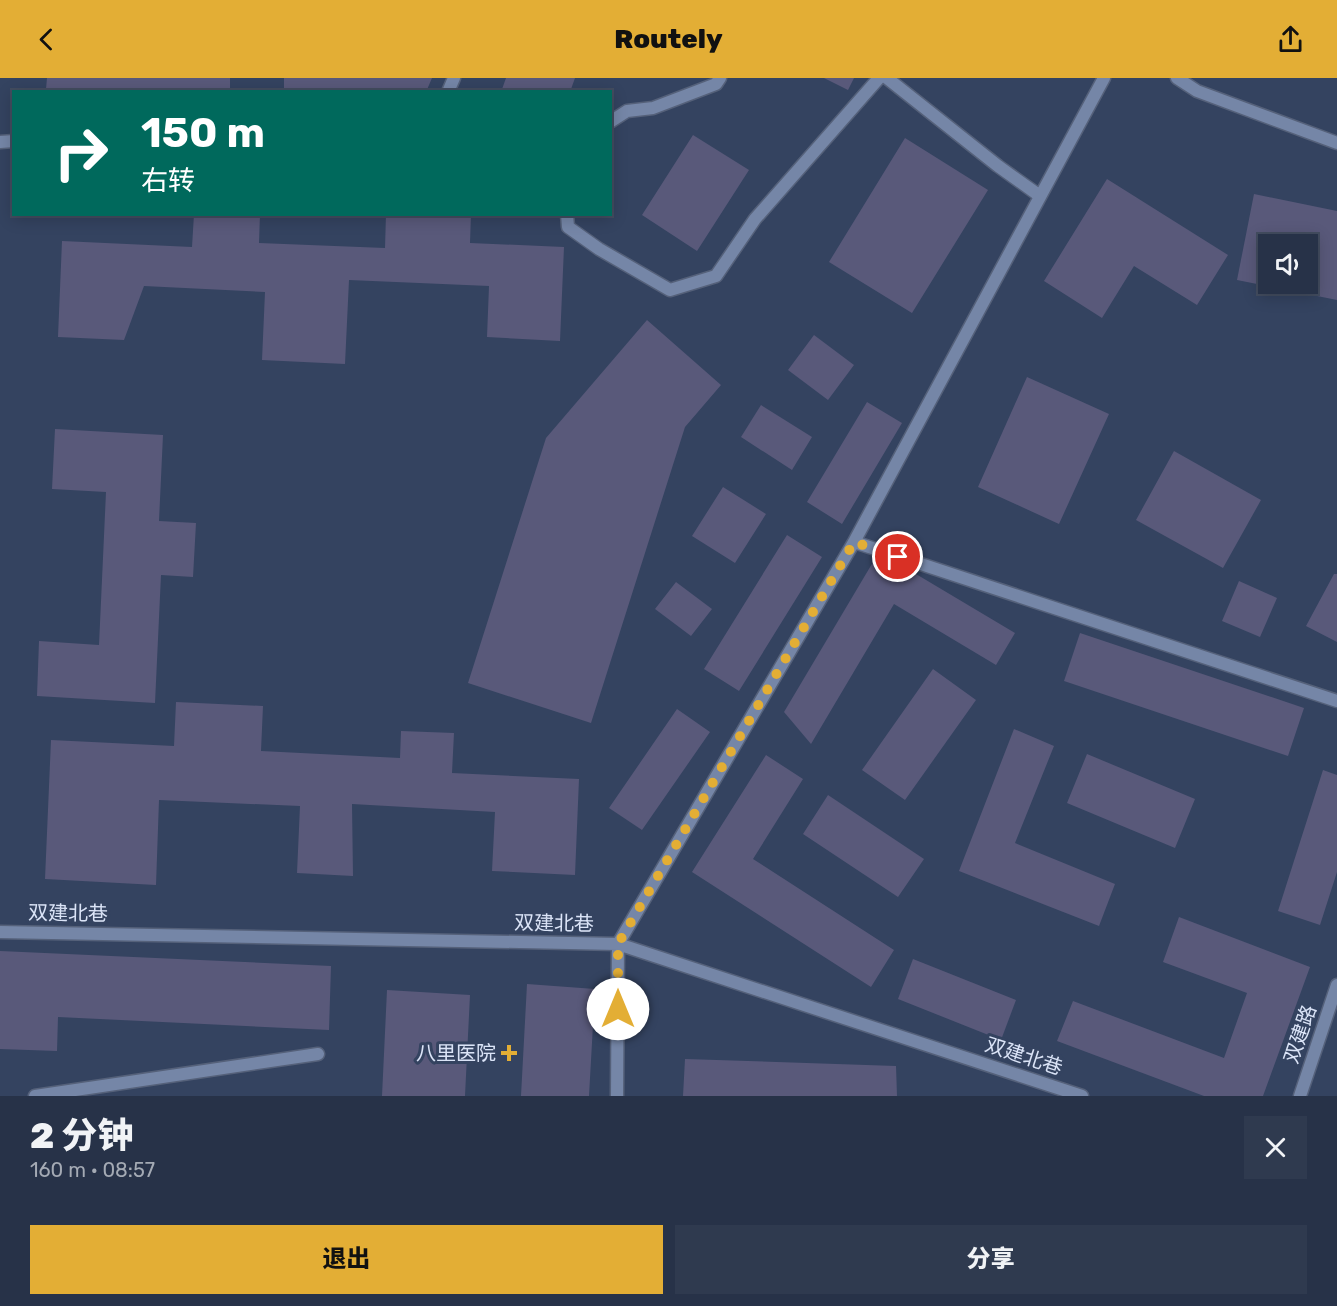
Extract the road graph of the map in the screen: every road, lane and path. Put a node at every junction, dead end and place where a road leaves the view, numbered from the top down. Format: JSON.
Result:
{"nodes":[{"id":1,"x":720,"y":78,"type":"edge"},
{"id":2,"x":879,"y":78,"type":"edge"},
{"id":3,"x":887,"y":78,"type":"edge"},
{"id":4,"x":1104,"y":78,"type":"edge"},
{"id":5,"x":1176,"y":78,"type":"edge"},
{"id":6,"x":612,"y":121,"type":"edge"},
{"id":7,"x":1337,"y":143,"type":"edge"},
{"id":8,"x":1040,"y":195,"type":"junction"},
{"id":9,"x":567,"y":216,"type":"edge"},
{"id":10,"x":854,"y":542,"type":"junction"},
{"id":11,"x":1337,"y":702,"type":"edge"},
{"id":12,"x":0,"y":932,"type":"edge"},
{"id":13,"x":618,"y":944,"type":"junction"},
{"id":14,"x":1337,"y":985,"type":"edge"},
{"id":15,"x":318,"y":1054,"type":"dead end"},
{"id":16,"x":35,"y":1096,"type":"edge"},
{"id":17,"x":617,"y":1096,"type":"edge"},
{"id":18,"x":1082,"y":1096,"type":"edge"},
{"id":19,"x":1300,"y":1096,"type":"edge"}],
"edges":[{"from":1,"to":6,"type":"street"},
{"from":2,"to":9,"type":"street"},
{"from":3,"to":8,"type":"street"},
{"from":4,"to":8,"type":"street"},
{"from":5,"to":7,"type":"street"},
{"from":8,"to":10,"type":"street"},
{"from":10,"to":11,"type":"street"},
{"from":10,"to":13,"type":"street"},
{"from":12,"to":13,"type":"street","name":"双建北巷"},
{"from":13,"to":17,"type":"street"},
{"from":13,"to":18,"type":"street","name":"双建北巷"},
{"from":14,"to":19,"type":"street","name":"双建路"},
{"from":15,"to":16,"type":"street"}]}
